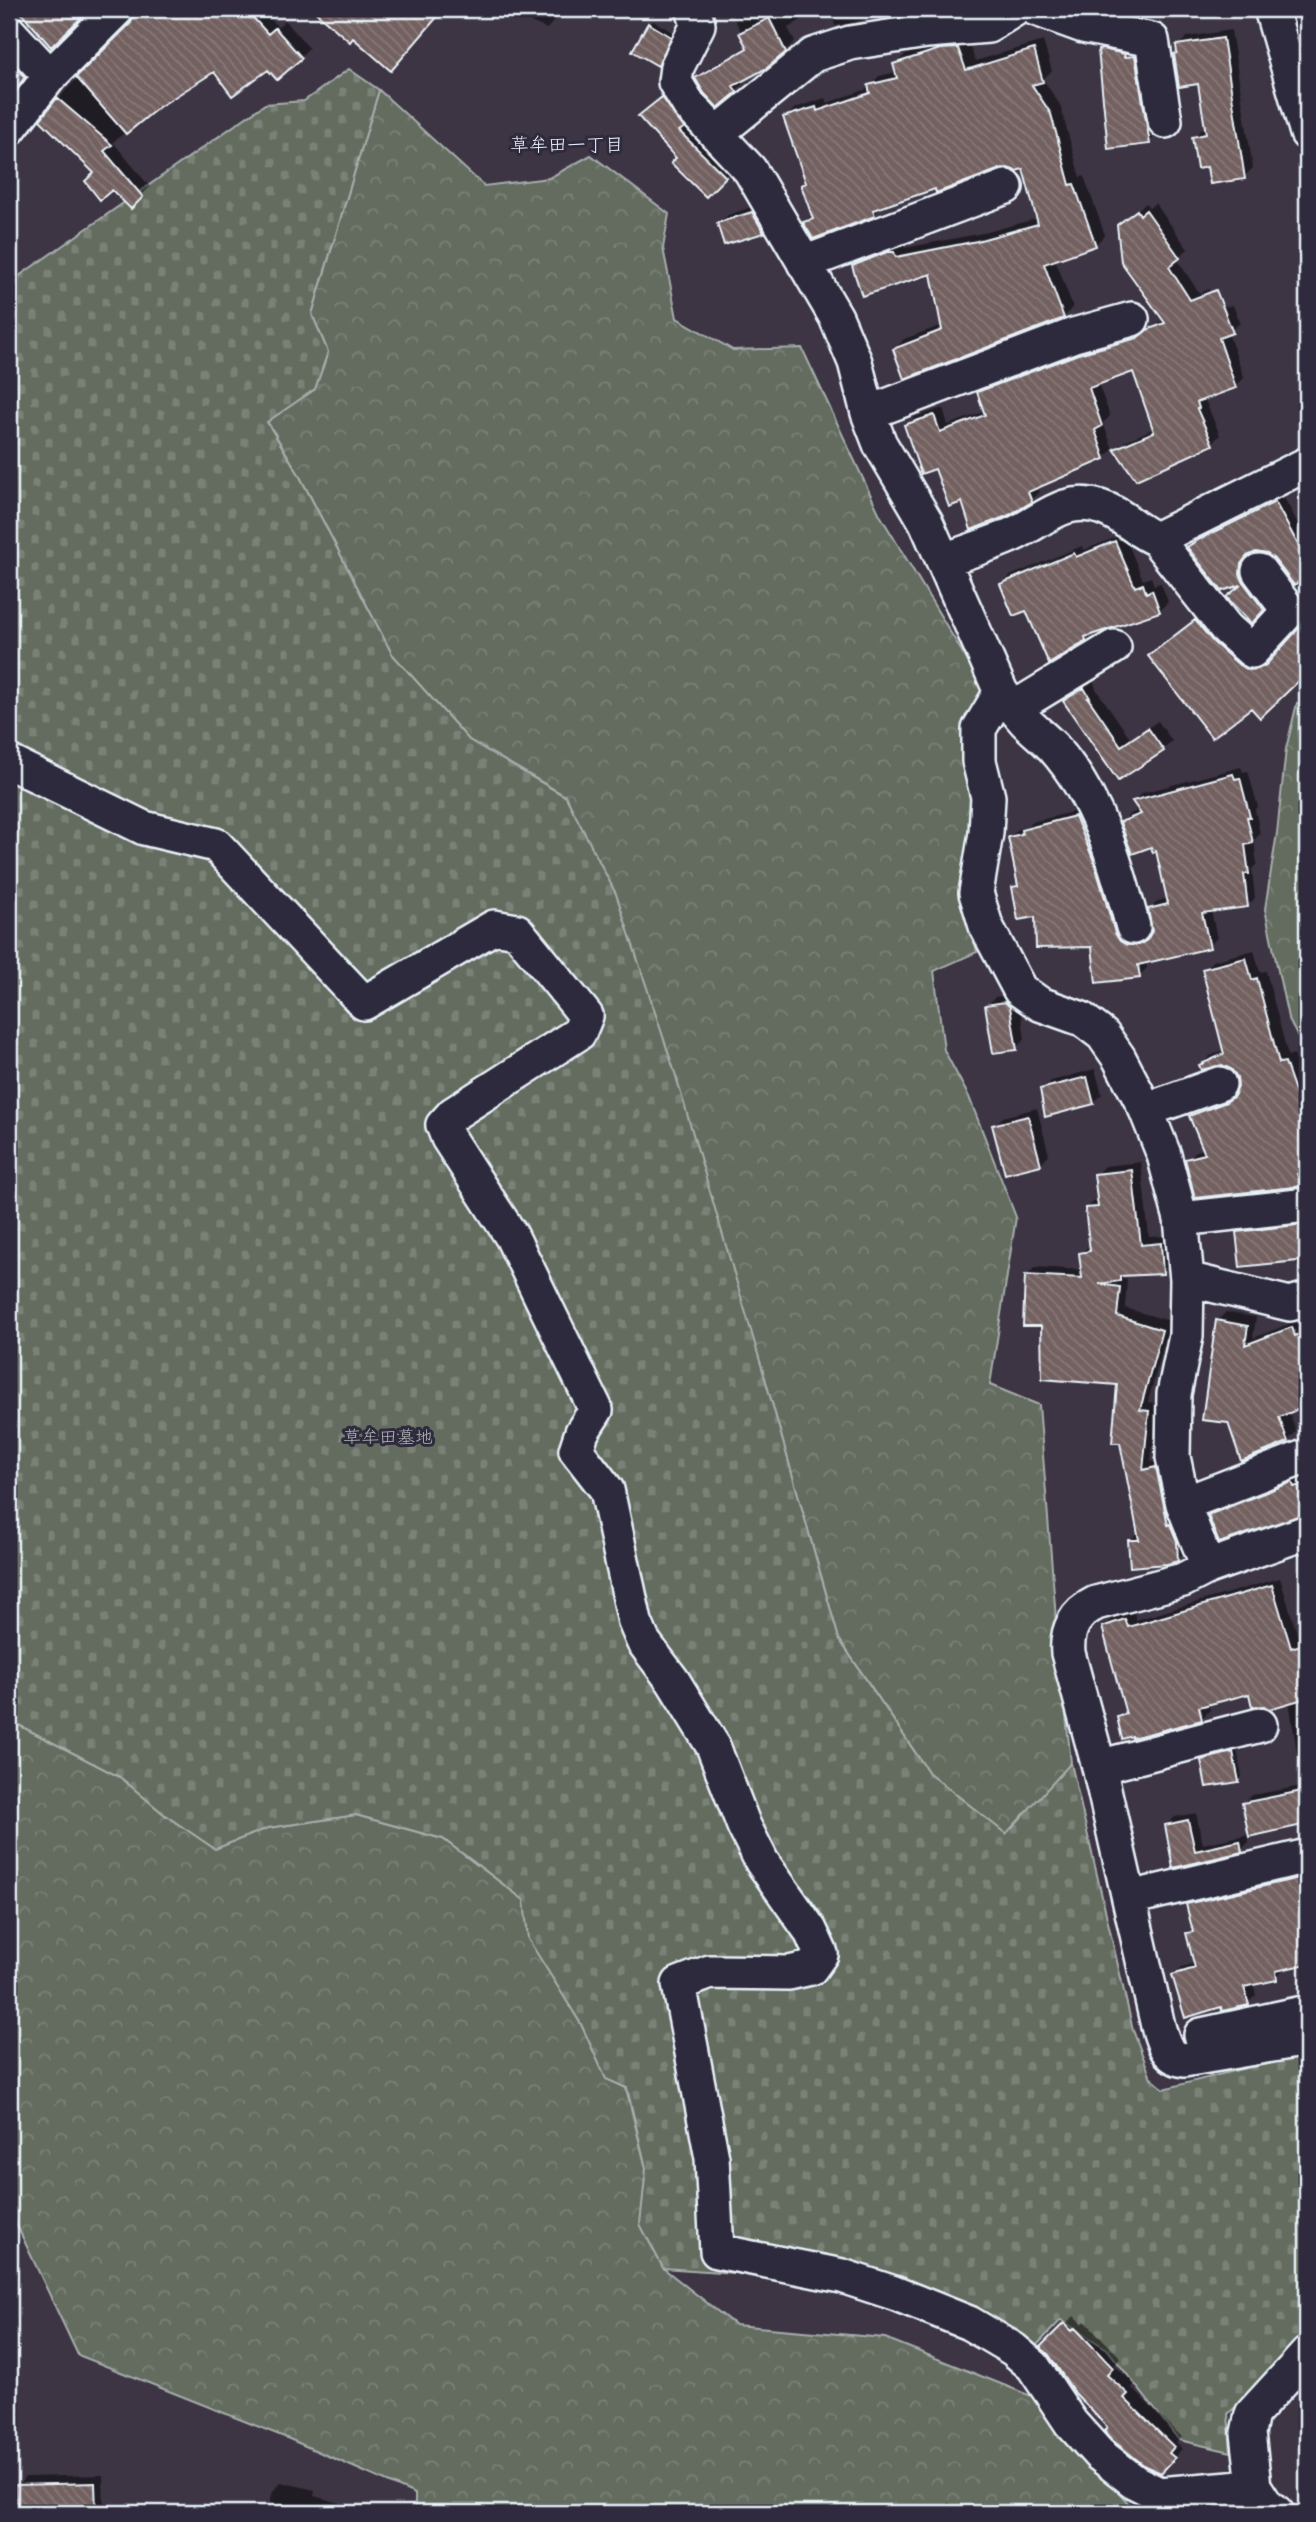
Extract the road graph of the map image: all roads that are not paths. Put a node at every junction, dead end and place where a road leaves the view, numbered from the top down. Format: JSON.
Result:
{"nodes":[{"id":1,"x":117,"y":9,"type":"edge"},
{"id":2,"x":692,"y":9,"type":"edge"},
{"id":3,"x":1016,"y":9,"type":"edge"},
{"id":4,"x":1036,"y":9,"type":"edge"},
{"id":5,"x":1271,"y":9,"type":"edge"},
{"id":6,"x":927,"y":20,"type":"edge"},
{"id":7,"x":9,"y":32,"type":"edge"},
{"id":8,"x":50,"y":76,"type":"junction"},
{"id":9,"x":1165,"y":121,"type":"dead end"},
{"id":10,"x":9,"y":129,"type":"edge"},
{"id":11,"x":1307,"y":133,"type":"edge"},
{"id":12,"x":716,"y":134,"type":"junction"},
{"id":13,"x":1006,"y":187,"type":"dead end"},
{"id":14,"x":804,"y":263,"type":"junction"},
{"id":15,"x":1132,"y":319,"type":"dead end"},
{"id":16,"x":868,"y":413,"type":"junction"},
{"id":17,"x":1307,"y":464,"type":"edge"},
{"id":18,"x":1156,"y":540,"type":"junction"},
{"id":19,"x":945,"y":560,"type":"junction"},
{"id":20,"x":1259,"y":571,"type":"dead end"},
{"id":21,"x":1114,"y":647,"type":"dead end"},
{"id":22,"x":1008,"y":700,"type":"junction"},
{"id":23,"x":9,"y":762,"type":"edge"},
{"id":24,"x":1133,"y":927,"type":"dead end"},
{"id":25,"x":1219,"y":1084,"type":"dead end"},
{"id":26,"x":1146,"y":1110,"type":"junction"},
{"id":27,"x":1307,"y":1205,"type":"edge"},
{"id":28,"x":1181,"y":1219,"type":"junction"},
{"id":29,"x":1186,"y":1279,"type":"junction"},
{"id":30,"x":1307,"y":1299,"type":"edge"},
{"id":31,"x":1307,"y":1456,"type":"edge"},
{"id":32,"x":1182,"y":1503,"type":"junction"},
{"id":33,"x":1307,"y":1532,"type":"edge"},
{"id":34,"x":1208,"y":1566,"type":"junction"},
{"id":35,"x":1260,"y":1725,"type":"dead end"},
{"id":36,"x":1099,"y":1767,"type":"junction"},
{"id":37,"x":1307,"y":1856,"type":"edge"},
{"id":38,"x":1130,"y":1898,"type":"junction"},
{"id":39,"x":1307,"y":2011,"type":"edge"},
{"id":40,"x":1307,"y":2039,"type":"edge"},
{"id":41,"x":1164,"y":2044,"type":"junction"},
{"id":42,"x":1307,"y":2354,"type":"edge"},
{"id":43,"x":1254,"y":2486,"type":"junction"},
{"id":44,"x":1277,"y":2513,"type":"edge"}],
"edges":[{"from":1,"to":8,"type":"street"},
{"from":2,"to":12,"type":"street"},
{"from":3,"to":6,"type":"street"},
{"from":4,"to":9,"type":"street"},
{"from":5,"to":11,"type":"street"},
{"from":6,"to":12,"type":"street"},
{"from":7,"to":8,"type":"street"},
{"from":8,"to":10,"type":"street"},
{"from":12,"to":14,"type":"street"},
{"from":13,"to":14,"type":"street"},
{"from":14,"to":16,"type":"street"},
{"from":15,"to":16,"type":"street"},
{"from":16,"to":19,"type":"street"},
{"from":17,"to":18,"type":"street"},
{"from":18,"to":19,"type":"street"},
{"from":18,"to":20,"type":"street"},
{"from":19,"to":22,"type":"street"},
{"from":21,"to":22,"type":"street"},
{"from":22,"to":24,"type":"street"},
{"from":22,"to":26,"type":"street"},
{"from":23,"to":43,"type":"street"},
{"from":25,"to":26,"type":"street"},
{"from":26,"to":28,"type":"street"},
{"from":27,"to":28,"type":"street"},
{"from":28,"to":29,"type":"street"},
{"from":29,"to":30,"type":"street"},
{"from":29,"to":32,"type":"street"},
{"from":31,"to":32,"type":"street"},
{"from":32,"to":34,"type":"street"},
{"from":33,"to":34,"type":"street"},
{"from":34,"to":36,"type":"street"},
{"from":35,"to":36,"type":"street"},
{"from":36,"to":38,"type":"street"},
{"from":37,"to":38,"type":"street"},
{"from":38,"to":41,"type":"street"},
{"from":39,"to":41,"type":"street"},
{"from":40,"to":41,"type":"street"},
{"from":42,"to":43,"type":"street"},
{"from":43,"to":44,"type":"street"}]}
